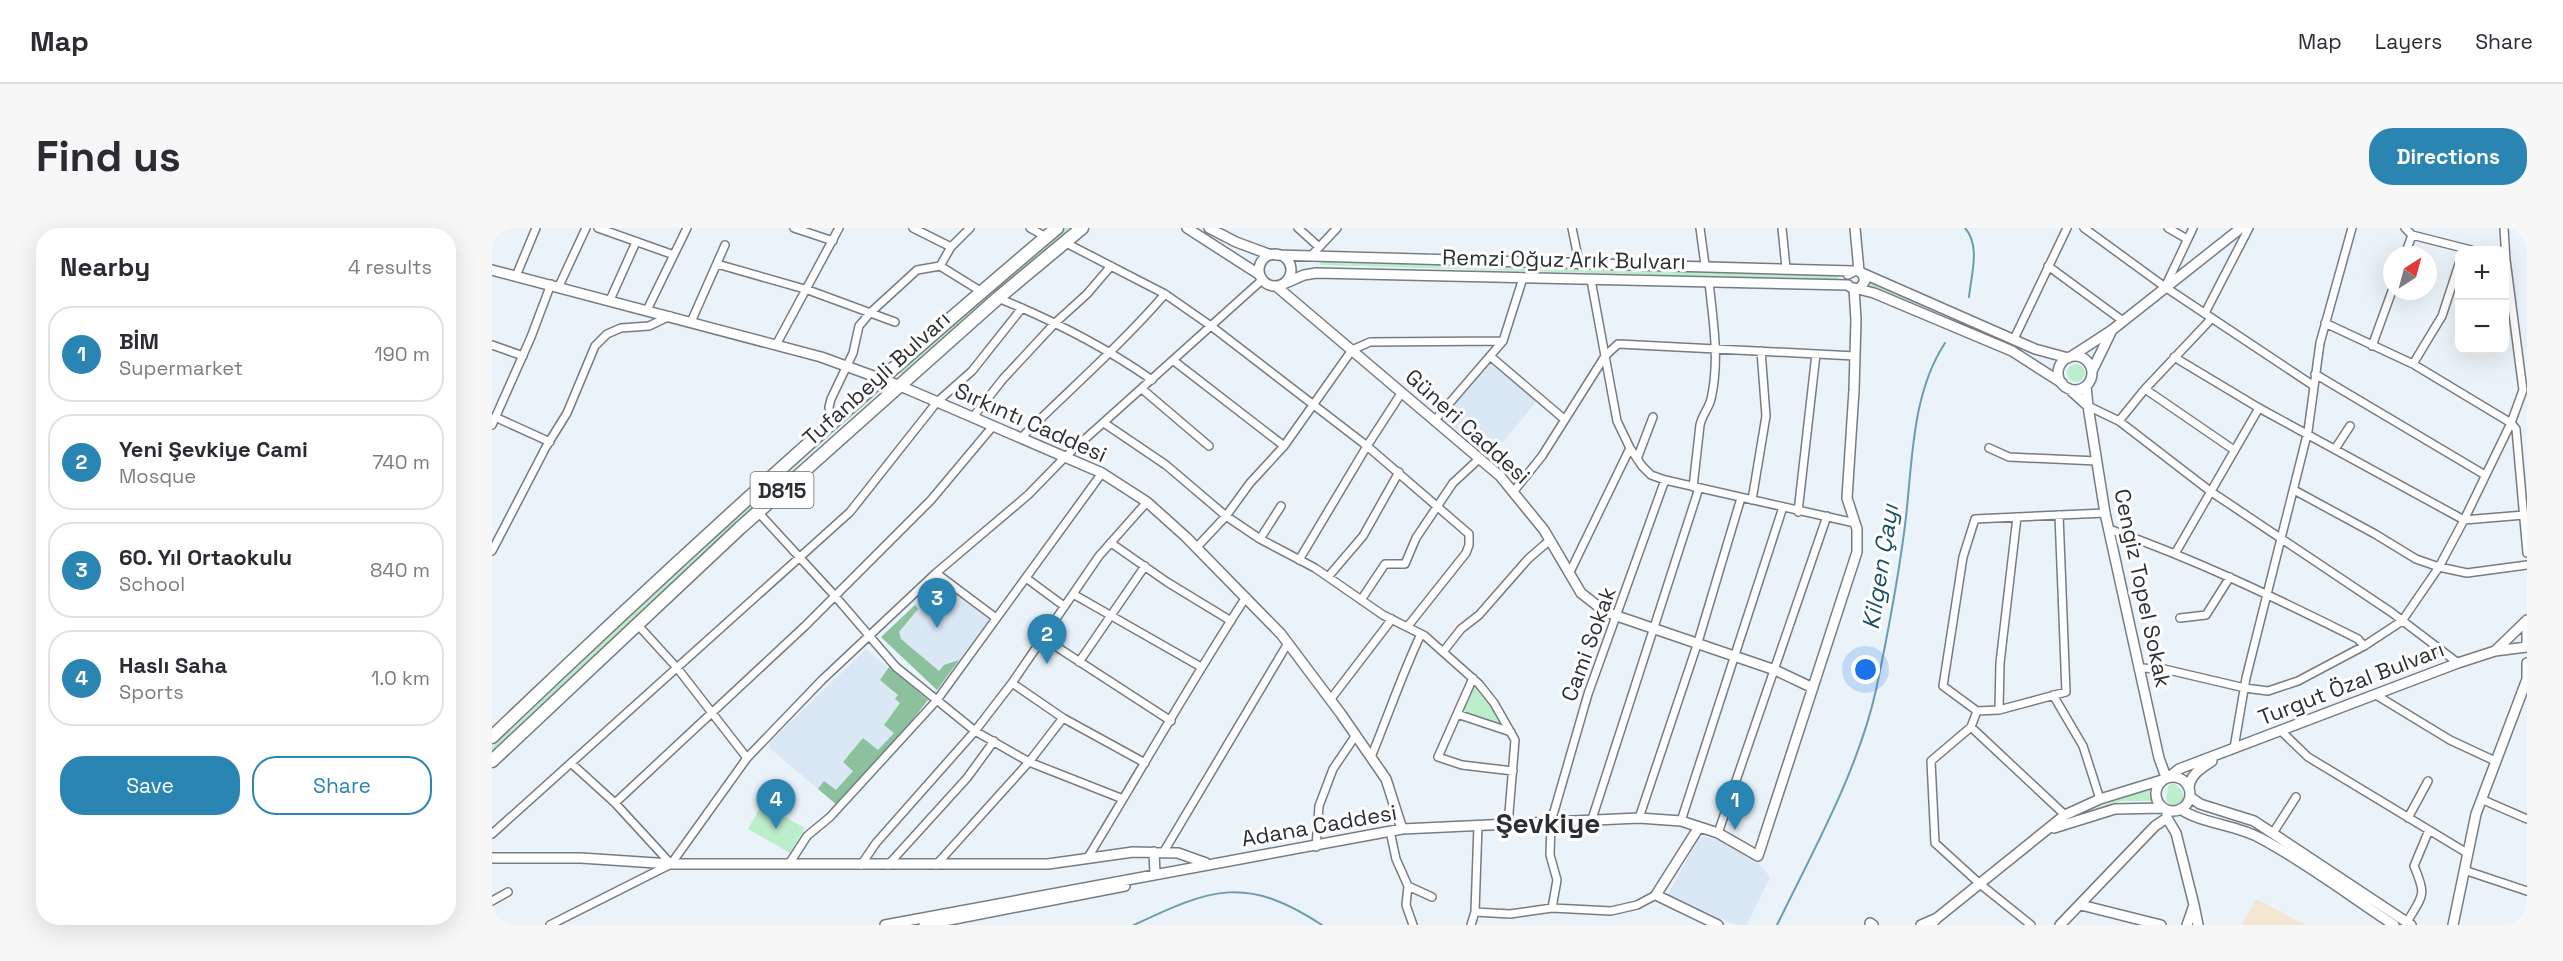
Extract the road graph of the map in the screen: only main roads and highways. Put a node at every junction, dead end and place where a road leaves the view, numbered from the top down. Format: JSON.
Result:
{"nodes":[{"id":1,"x":1056,"y":228,"type":"edge"},
{"id":2,"x":1082,"y":228,"type":"edge"},
{"id":3,"x":1187,"y":228,"type":"edge"},
{"id":4,"x":1209,"y":228,"type":"edge"},
{"id":5,"x":1855,"y":228,"type":"edge"},
{"id":6,"x":2241,"y":228,"type":"edge"},
{"id":7,"x":1273,"y":255,"type":"junction"},
{"id":8,"x":492,"y":270,"type":"edge"},
{"id":9,"x":1858,"y":272,"type":"junction"},
{"id":10,"x":1261,"y":278,"type":"junction"},
{"id":11,"x":1279,"y":286,"type":"junction"},
{"id":12,"x":1854,"y":287,"type":"junction"},
{"id":13,"x":2112,"y":330,"type":"junction"},
{"id":14,"x":2070,"y":357,"type":"junction"},
{"id":15,"x":2092,"y":371,"type":"junction"},
{"id":16,"x":882,"y":379,"type":"junction"},
{"id":17,"x":898,"y":385,"type":"junction"},
{"id":18,"x":2064,"y":385,"type":"junction"},
{"id":19,"x":2086,"y":386,"type":"junction"},
{"id":20,"x":2088,"y":406,"type":"junction"},
{"id":21,"x":2527,"y":620,"type":"edge"},
{"id":22,"x":2527,"y":628,"type":"edge"},
{"id":23,"x":2527,"y":646,"type":"edge"},
{"id":24,"x":2495,"y":651,"type":"junction"},
{"id":25,"x":2527,"y":663,"type":"edge"},
{"id":26,"x":2527,"y":679,"type":"edge"},
{"id":27,"x":1813,"y":688,"type":"junction"},
{"id":28,"x":492,"y":738,"type":"edge"},
{"id":29,"x":2221,"y":754,"type":"junction"},
{"id":30,"x":492,"y":761,"type":"edge"},
{"id":31,"x":2166,"y":778,"type":"junction"},
{"id":32,"x":2190,"y":792,"type":"junction"},
{"id":33,"x":2179,"y":810,"type":"junction"},
{"id":34,"x":2166,"y":812,"type":"junction"},
{"id":35,"x":1698,"y":827,"type":"junction"},
{"id":36,"x":1402,"y":830,"type":"junction"},
{"id":37,"x":2049,"y":830,"type":"junction"},
{"id":38,"x":2176,"y":833,"type":"junction"},
{"id":39,"x":1159,"y":853,"type":"junction"},
{"id":40,"x":492,"y":858,"type":"edge"},
{"id":41,"x":1250,"y":858,"type":"junction"},
{"id":42,"x":1208,"y":864,"type":"junction"},
{"id":43,"x":1155,"y":874,"type":"junction"},
{"id":44,"x":2081,"y":905,"type":"junction"},
{"id":45,"x":2194,"y":905,"type":"junction"},
{"id":46,"x":1934,"y":921,"type":"edge"},
{"id":47,"x":2409,"y":924,"type":"edge"},
{"id":48,"x":885,"y":925,"type":"edge"},
{"id":49,"x":924,"y":925,"type":"edge"},
{"id":50,"x":1718,"y":925,"type":"edge"},
{"id":51,"x":1921,"y":925,"type":"edge"},
{"id":52,"x":2060,"y":925,"type":"edge"},
{"id":53,"x":2161,"y":925,"type":"edge"},
{"id":54,"x":2187,"y":925,"type":"edge"},
{"id":55,"x":2198,"y":925,"type":"edge"},
{"id":56,"x":2394,"y":925,"type":"edge"},
{"id":57,"x":2453,"y":925,"type":"edge"}],
"edges":[{"from":1,"to":16,"type":"highway","name":"Tufanbeyli Bulvarı","number":"D815"},
{"from":2,"to":17,"type":"highway","name":"Tufanbeyli Bulvarı","number":"D815"},
{"from":3,"to":10,"type":"main road","name":"Güneri Caddesi"},
{"from":4,"to":7,"type":"main road"},
{"from":5,"to":9,"type":"main road"},
{"from":6,"to":13,"type":"main road"},
{"from":7,"to":9,"type":"main road","name":"Remzi Oğuz Arık Bulvarı"},
{"from":7,"to":10,"type":"main road"},
{"from":7,"to":11,"type":"main road"},
{"from":8,"to":16,"type":"main road","name":"Sırkıntı Caddesi"},
{"from":9,"to":12,"type":"main road"},
{"from":9,"to":12,"type":"main road"},
{"from":9,"to":14,"type":"main road","name":"Remzi Oğuz Arık Bulvarı"},
{"from":10,"to":11,"type":"main road","name":"Güneri Caddesi"},
{"from":11,"to":12,"type":"main road","name":"Remzi Oğuz Arık Bulvarı"},
{"from":11,"to":27,"type":"main road","name":"Güneri Caddesi"},
{"from":12,"to":18,"type":"main road","name":"Remzi Oğuz Arık Bulvarı"},
{"from":12,"to":27,"type":"main road"},
{"from":13,"to":14,"type":"main road"},
{"from":13,"to":15,"type":"main road"},
{"from":14,"to":15,"type":"main road","name":"Remzi Oğuz Arık Bulvarı"},
{"from":14,"to":18,"type":"main road"},
{"from":15,"to":19,"type":"main road"},
{"from":16,"to":17,"type":"main road","name":"Sırkıntı Caddesi"},
{"from":16,"to":28,"type":"highway","name":"Tufanbeyli Bulvarı","number":"D815"},
{"from":17,"to":30,"type":"highway","name":"Tufanbeyli Bulvarı","number":"D815"},
{"from":17,"to":36,"type":"main road","name":"Sırkıntı Caddesi"},
{"from":18,"to":19,"type":"main road"},
{"from":18,"to":20,"type":"main road"},
{"from":19,"to":20,"type":"main road","name":"Cengiz Topel Sokak"},
{"from":20,"to":31,"type":"main road","name":"Cengiz Topel Sokak"},
{"from":21,"to":24,"type":"main road","name":"Turgut Özal Bulvarı"},
{"from":22,"to":23,"type":"main road"},
{"from":23,"to":24,"type":"main road","name":"Turgut Özal Bulvarı"},
{"from":24,"to":29,"type":"main road","name":"Turgut Özal Bulvarı"},
{"from":25,"to":26,"type":"main road"},
{"from":26,"to":57,"type":"main road"},
{"from":27,"to":35,"type":"main road","name":"Adana Caddesi"},
{"from":29,"to":31,"type":"main road","name":"Turgut Özal Bulvarı"},
{"from":29,"to":32,"type":"main road","name":"Turgut Özal Bulvarı"},
{"from":31,"to":32,"type":"main road"},
{"from":31,"to":34,"type":"main road"},
{"from":31,"to":37,"type":"main road","name":"Turgut Özal Bulvarı"},
{"from":32,"to":33,"type":"main road","name":"Turgut Özal Bulvarı"},
{"from":32,"to":47,"type":"main road"},
{"from":33,"to":34,"type":"main road","name":"Turgut Özal Bulvarı"},
{"from":33,"to":38,"type":"main road"},
{"from":33,"to":56,"type":"main road"},
{"from":34,"to":37,"type":"main road","name":"Turgut Özal Bulvarı"},
{"from":34,"to":38,"type":"main road"},
{"from":34,"to":44,"type":"main road"},
{"from":35,"to":36,"type":"main road","name":"Adana Caddesi"},
{"from":35,"to":50,"type":"main road"},
{"from":36,"to":41,"type":"main road","name":"Adana Caddesi"},
{"from":37,"to":46,"type":"main road","name":"Turgut Özal Bulvarı"},
{"from":38,"to":45,"type":"main road"},
{"from":39,"to":40,"type":"main road"},
{"from":39,"to":42,"type":"main road"},
{"from":39,"to":43,"type":"main road"},
{"from":41,"to":42,"type":"main road","name":"Adana Caddesi"},
{"from":41,"to":49,"type":"main road"},
{"from":42,"to":43,"type":"main road","name":"Adana Caddesi"},
{"from":43,"to":48,"type":"main road","name":"Adana Caddesi"},
{"from":44,"to":52,"type":"main road"},
{"from":44,"to":53,"type":"main road"},
{"from":45,"to":54,"type":"main road"},
{"from":45,"to":55,"type":"main road"},
{"from":46,"to":51,"type":"main road","name":"Turgut Özal Bulvarı"}]}
